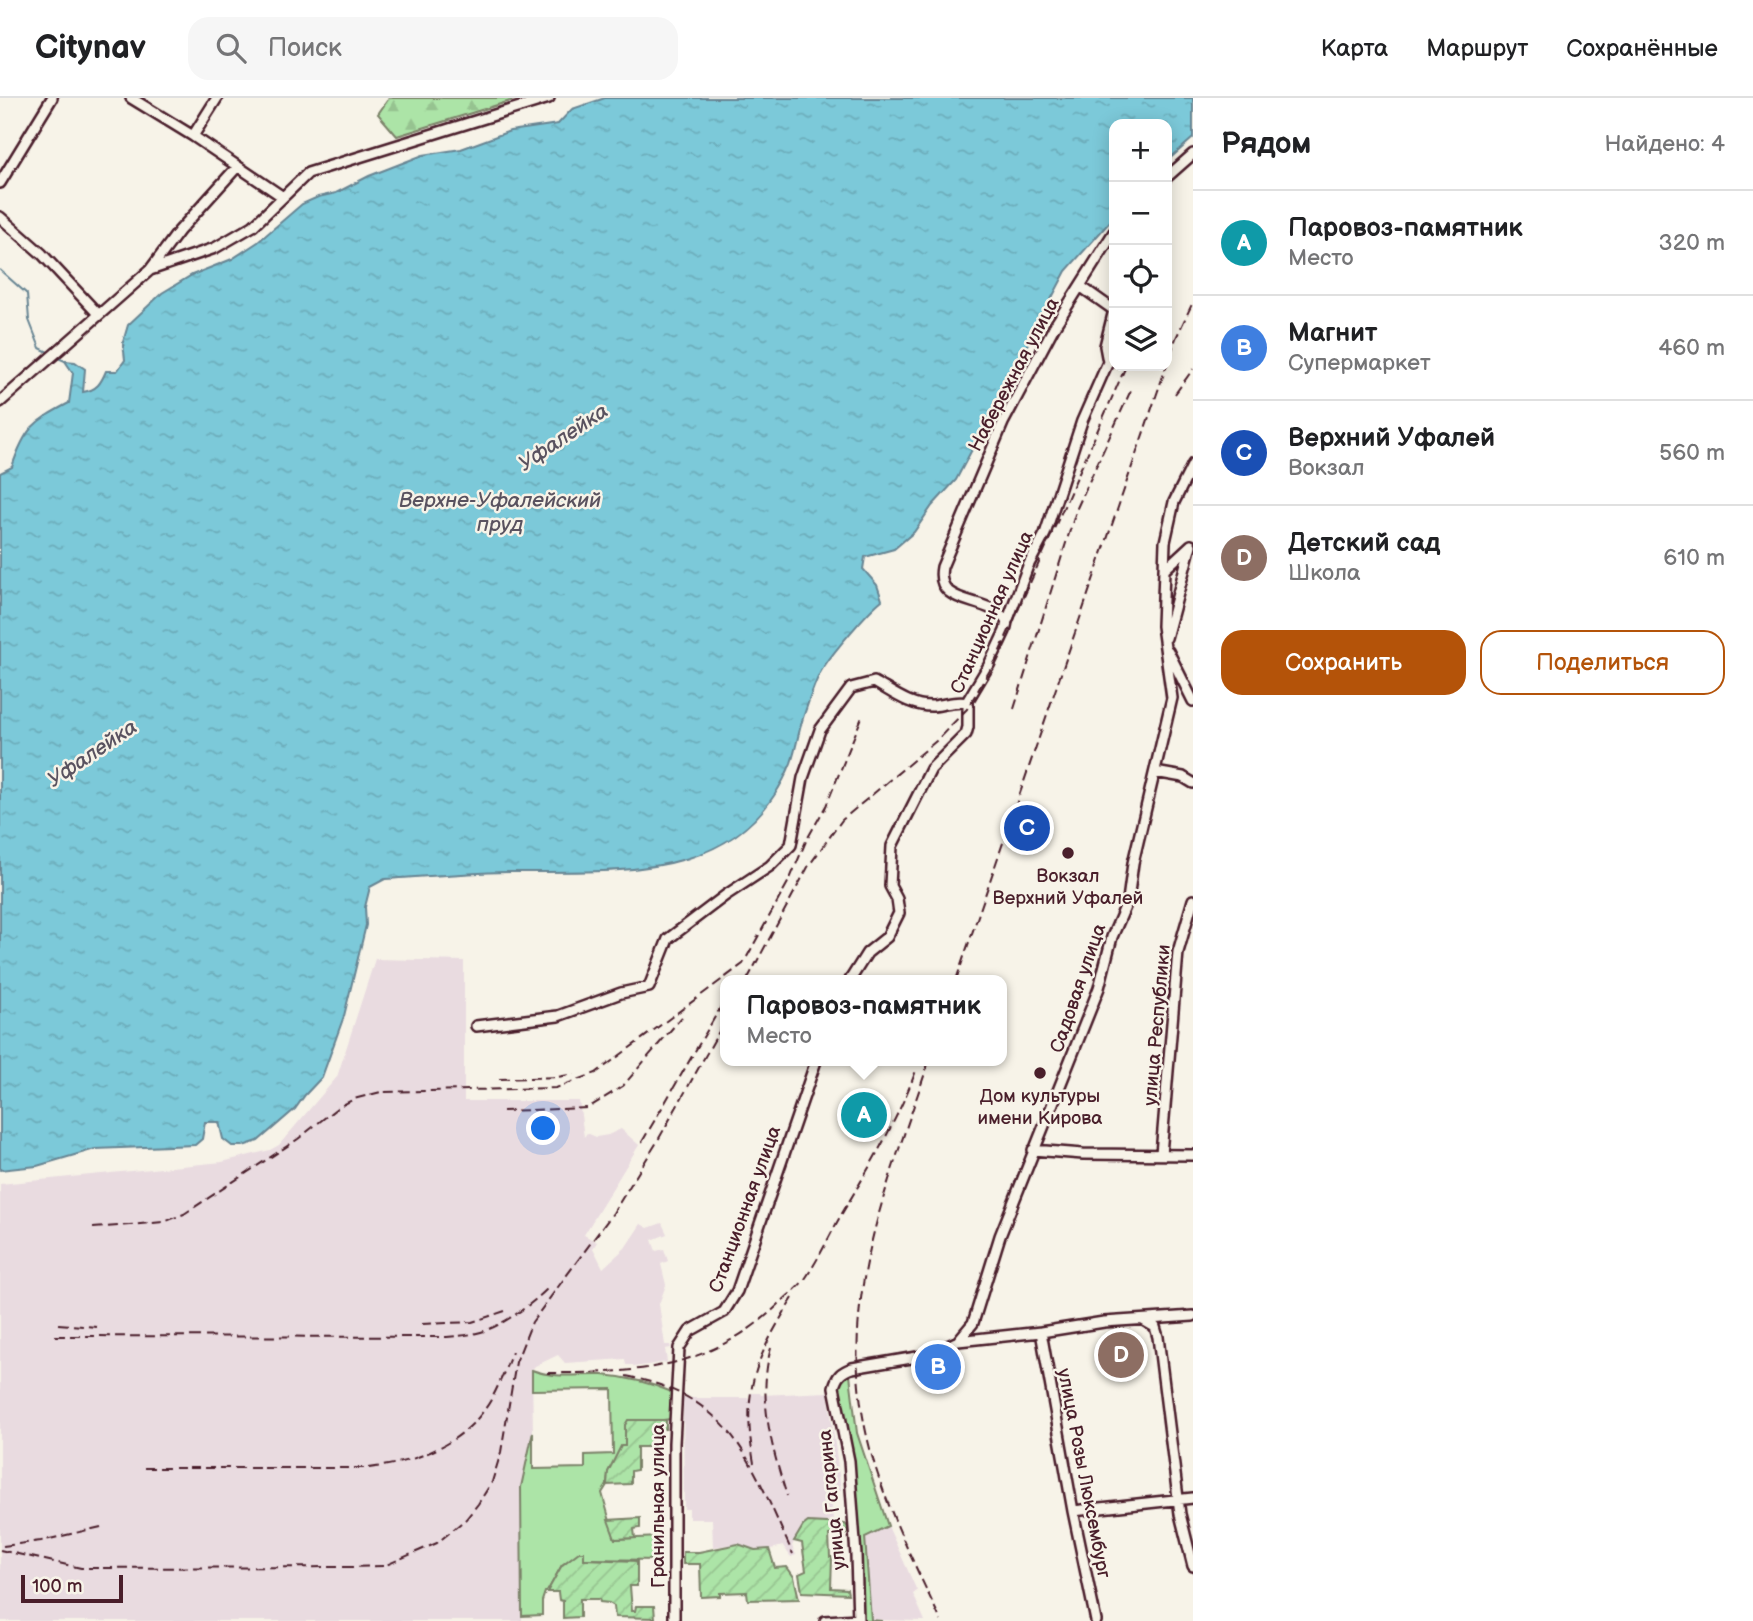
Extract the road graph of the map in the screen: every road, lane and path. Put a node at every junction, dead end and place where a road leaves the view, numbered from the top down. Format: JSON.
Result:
{"nodes":[{"id":1,"x":52,"y":98,"type":"edge"},
{"id":2,"x":131,"y":98,"type":"edge"},
{"id":3,"x":217,"y":98,"type":"edge"},
{"id":4,"x":549,"y":98,"type":"edge"},
{"id":5,"x":193,"y":136,"type":"junction"},
{"id":6,"x":1193,"y":154,"type":"edge"},
{"id":7,"x":237,"y":167,"type":"junction"},
{"id":8,"x":1172,"y":173,"type":"edge"},
{"id":9,"x":0,"y":183,"type":"edge"},
{"id":10,"x":283,"y":197,"type":"junction"},
{"id":11,"x":0,"y":217,"type":"edge"},
{"id":12,"x":1109,"y":240,"type":"edge"},
{"id":13,"x":150,"y":270,"type":"junction"},
{"id":14,"x":1080,"y":286,"type":"junction"},
{"id":15,"x":1111,"y":308,"type":"edge"},
{"id":16,"x":99,"y":314,"type":"junction"},
{"id":17,"x":1109,"y":330,"type":"edge"},
{"id":18,"x":0,"y":402,"type":"edge"},
{"id":19,"x":1193,"y":464,"type":"edge"},
{"id":20,"x":1192,"y":544,"type":"edge"},
{"id":21,"x":1164,"y":570,"type":"junction"},
{"id":22,"x":1007,"y":622,"type":"junction"},
{"id":23,"x":1164,"y":643,"type":"junction"},
{"id":24,"x":1193,"y":702,"type":"edge"},
{"id":25,"x":968,"y":703,"type":"junction"},
{"id":26,"x":1155,"y":772,"type":"junction"},
{"id":27,"x":1193,"y":783,"type":"edge"},
{"id":28,"x":1193,"y":900,"type":"edge"},
{"id":29,"x":852,"y":975,"type":"edge"},
{"id":30,"x":476,"y":1026,"type":"dead end"},
{"id":31,"x":814,"y":1066,"type":"edge"},
{"id":32,"x":1034,"y":1150,"type":"junction"},
{"id":33,"x":1161,"y":1154,"type":"junction"},
{"id":34,"x":1193,"y":1155,"type":"edge"},
{"id":35,"x":1193,"y":1316,"type":"edge"},
{"id":36,"x":1143,"y":1320,"type":"junction"},
{"id":37,"x":1041,"y":1332,"type":"junction"},
{"id":38,"x":958,"y":1340,"type":"junction"},
{"id":39,"x":676,"y":1390,"type":"joint"},
{"id":40,"x":1193,"y":1498,"type":"edge"},
{"id":41,"x":1178,"y":1500,"type":"junction"},
{"id":42,"x":1073,"y":1511,"type":"junction"},
{"id":43,"x":1193,"y":1566,"type":"edge"},
{"id":44,"x":858,"y":1620,"type":"edge"},
{"id":45,"x":674,"y":1621,"type":"edge"},
{"id":46,"x":825,"y":1621,"type":"edge"},
{"id":47,"x":1096,"y":1621,"type":"edge"}],
"edges":[{"from":1,"to":9,"type":"street"},
{"from":2,"to":5,"type":"street"},
{"from":3,"to":5,"type":"street"},
{"from":4,"to":10,"type":"street"},
{"from":5,"to":7,"type":"street"},
{"from":6,"to":8,"type":"street"},
{"from":7,"to":10,"type":"street"},
{"from":7,"to":13,"type":"street"},
{"from":10,"to":13,"type":"street"},
{"from":11,"to":16,"type":"street"},
{"from":12,"to":14,"type":"street","name":"Набережная улица"},
{"from":13,"to":16,"type":"street"},
{"from":14,"to":15,"type":"street"},
{"from":14,"to":22,"type":"street","name":"Набережная улица"},
{"from":16,"to":18,"type":"street"},
{"from":17,"to":22,"type":"street","name":"Станционная улица"},
{"from":19,"to":21,"type":"street"},
{"from":20,"to":21,"type":"street"},
{"from":20,"to":23,"type":"street"},
{"from":21,"to":23,"type":"street"},
{"from":22,"to":25,"type":"street","name":"Станционная улица"},
{"from":23,"to":24,"type":"street"},
{"from":23,"to":26,"type":"street","name":"Садовая улица"},
{"from":25,"to":29,"type":"street","name":"Станционная улица"},
{"from":25,"to":30,"type":"street"},
{"from":26,"to":27,"type":"street"},
{"from":26,"to":32,"type":"street","name":"Садовая улица"},
{"from":28,"to":33,"type":"street","name":"улица Республики"},
{"from":31,"to":39,"type":"street","name":"Станционная улица"},
{"from":32,"to":33,"type":"street"},
{"from":32,"to":38,"type":"street","name":"Садовая улица"},
{"from":33,"to":34,"type":"street"},
{"from":35,"to":36,"type":"street"},
{"from":36,"to":37,"type":"street"},
{"from":36,"to":41,"type":"street"},
{"from":37,"to":38,"type":"street"},
{"from":37,"to":42,"type":"street","name":"улица Розы Люксембург"},
{"from":38,"to":44,"type":"street","name":"улица Гагарина"},
{"from":39,"to":45,"type":"street","name":"Гранильная улица"},
{"from":40,"to":41,"type":"street"},
{"from":41,"to":42,"type":"street"},
{"from":41,"to":43,"type":"street"},
{"from":42,"to":47,"type":"street","name":"улица Розы Люксембург"},
{"from":44,"to":46,"type":"street"}]}
